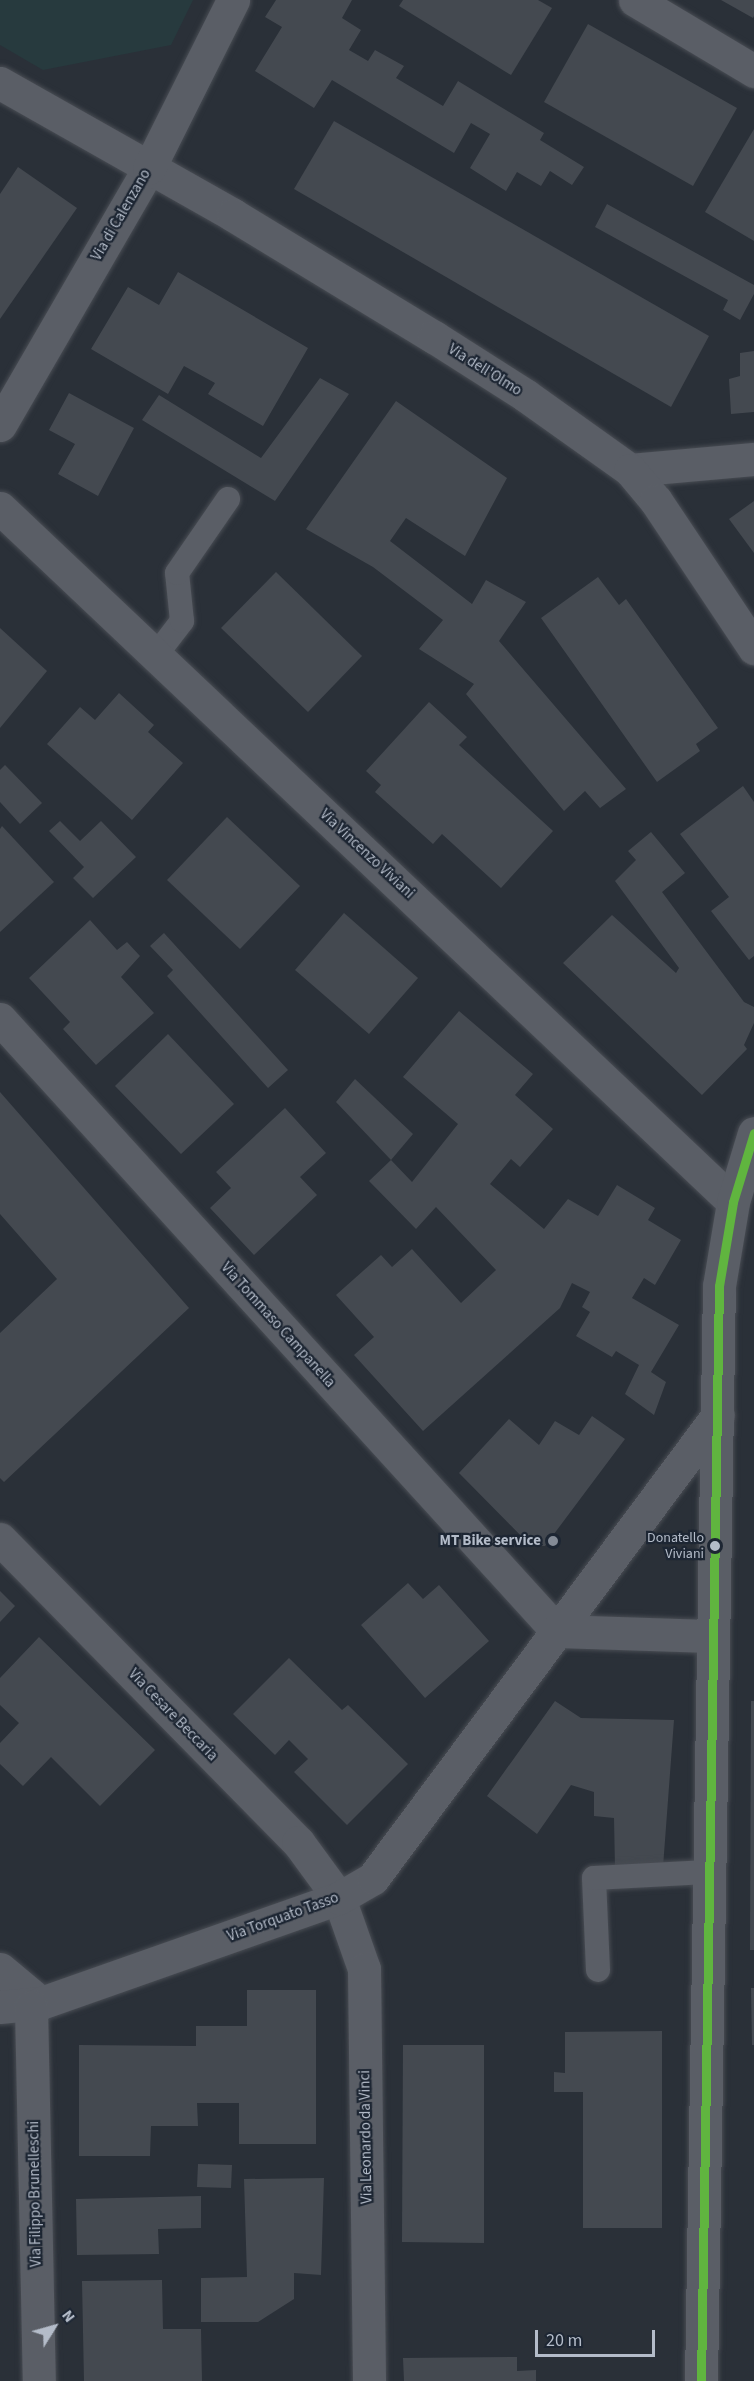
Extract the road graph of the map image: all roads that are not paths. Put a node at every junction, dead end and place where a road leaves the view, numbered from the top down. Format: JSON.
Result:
{"nodes":[{"id":1,"x":232,"y":0,"type":"edge"},
{"id":2,"x":635,"y":0,"type":"edge"},
{"id":3,"x":754,"y":71,"type":"edge"},
{"id":4,"x":0,"y":83,"type":"edge"},
{"id":5,"x":149,"y":168,"type":"junction"},
{"id":6,"x":0,"y":425,"type":"edge"},
{"id":7,"x":754,"y":459,"type":"edge"},
{"id":8,"x":630,"y":470,"type":"junction"},
{"id":9,"x":228,"y":499,"type":"dead end"},
{"id":10,"x":0,"y":508,"type":"edge"},
{"id":11,"x":754,"y":648,"type":"edge"},
{"id":12,"x":156,"y":655,"type":"junction"},
{"id":13,"x":0,"y":1019,"type":"edge"},
{"id":14,"x":754,"y":1133,"type":"edge"},
{"id":15,"x":733,"y":1202,"type":"junction"},
{"id":16,"x":718,"y":1415,"type":"junction"},
{"id":17,"x":0,"y":1539,"type":"edge"},
{"id":18,"x":557,"y":1631,"type":"junction"},
{"id":19,"x":710,"y":1636,"type":"junction"},
{"id":20,"x":707,"y":1872,"type":"junction"},
{"id":21,"x":339,"y":1898,"type":"junction"},
{"id":22,"x":0,"y":1969,"type":"edge"},
{"id":23,"x":598,"y":1970,"type":"dead end"},
{"id":24,"x":24,"y":2006,"type":"edge"},
{"id":25,"x":39,"y":2381,"type":"edge"},
{"id":26,"x":369,"y":2381,"type":"edge"},
{"id":27,"x":700,"y":2381,"type":"edge"}],
"edges":[{"from":1,"to":5,"type":"street","name":"Via di Calenzano"},
{"from":2,"to":3,"type":"street"},
{"from":4,"to":5,"type":"street","name":"Via dell'Olmo"},
{"from":5,"to":6,"type":"street","name":"Via di Calenzano"},
{"from":5,"to":8,"type":"street","name":"Via dell'Olmo"},
{"from":7,"to":8,"type":"street"},
{"from":8,"to":11,"type":"street","name":"Via dell'Olmo"},
{"from":9,"to":12,"type":"lane"},
{"from":10,"to":12,"type":"street","name":"Via Vincenzo Viviani"},
{"from":12,"to":15,"type":"street","name":"Via Vincenzo Viviani"},
{"from":13,"to":18,"type":"street","name":"Via Tommaso Campanella"},
{"from":14,"to":15,"type":"street"},
{"from":15,"to":16,"type":"street"},
{"from":16,"to":18,"type":"street","name":"Via Torquato Tasso"},
{"from":16,"to":19,"type":"street"},
{"from":17,"to":21,"type":"street","name":"Via Cesare Beccaria"},
{"from":18,"to":19,"type":"street"},
{"from":18,"to":21,"type":"street","name":"Via Torquato Tasso"},
{"from":19,"to":20,"type":"street"},
{"from":20,"to":23,"type":"lane"},
{"from":20,"to":27,"type":"street"},
{"from":21,"to":24,"type":"street","name":"Via Torquato Tasso"},
{"from":21,"to":26,"type":"street","name":"Via Leonardo da Vinci"},
{"from":22,"to":24,"type":"street"},
{"from":24,"to":25,"type":"street","name":"Via Filippo Brunelleschi"}]}
